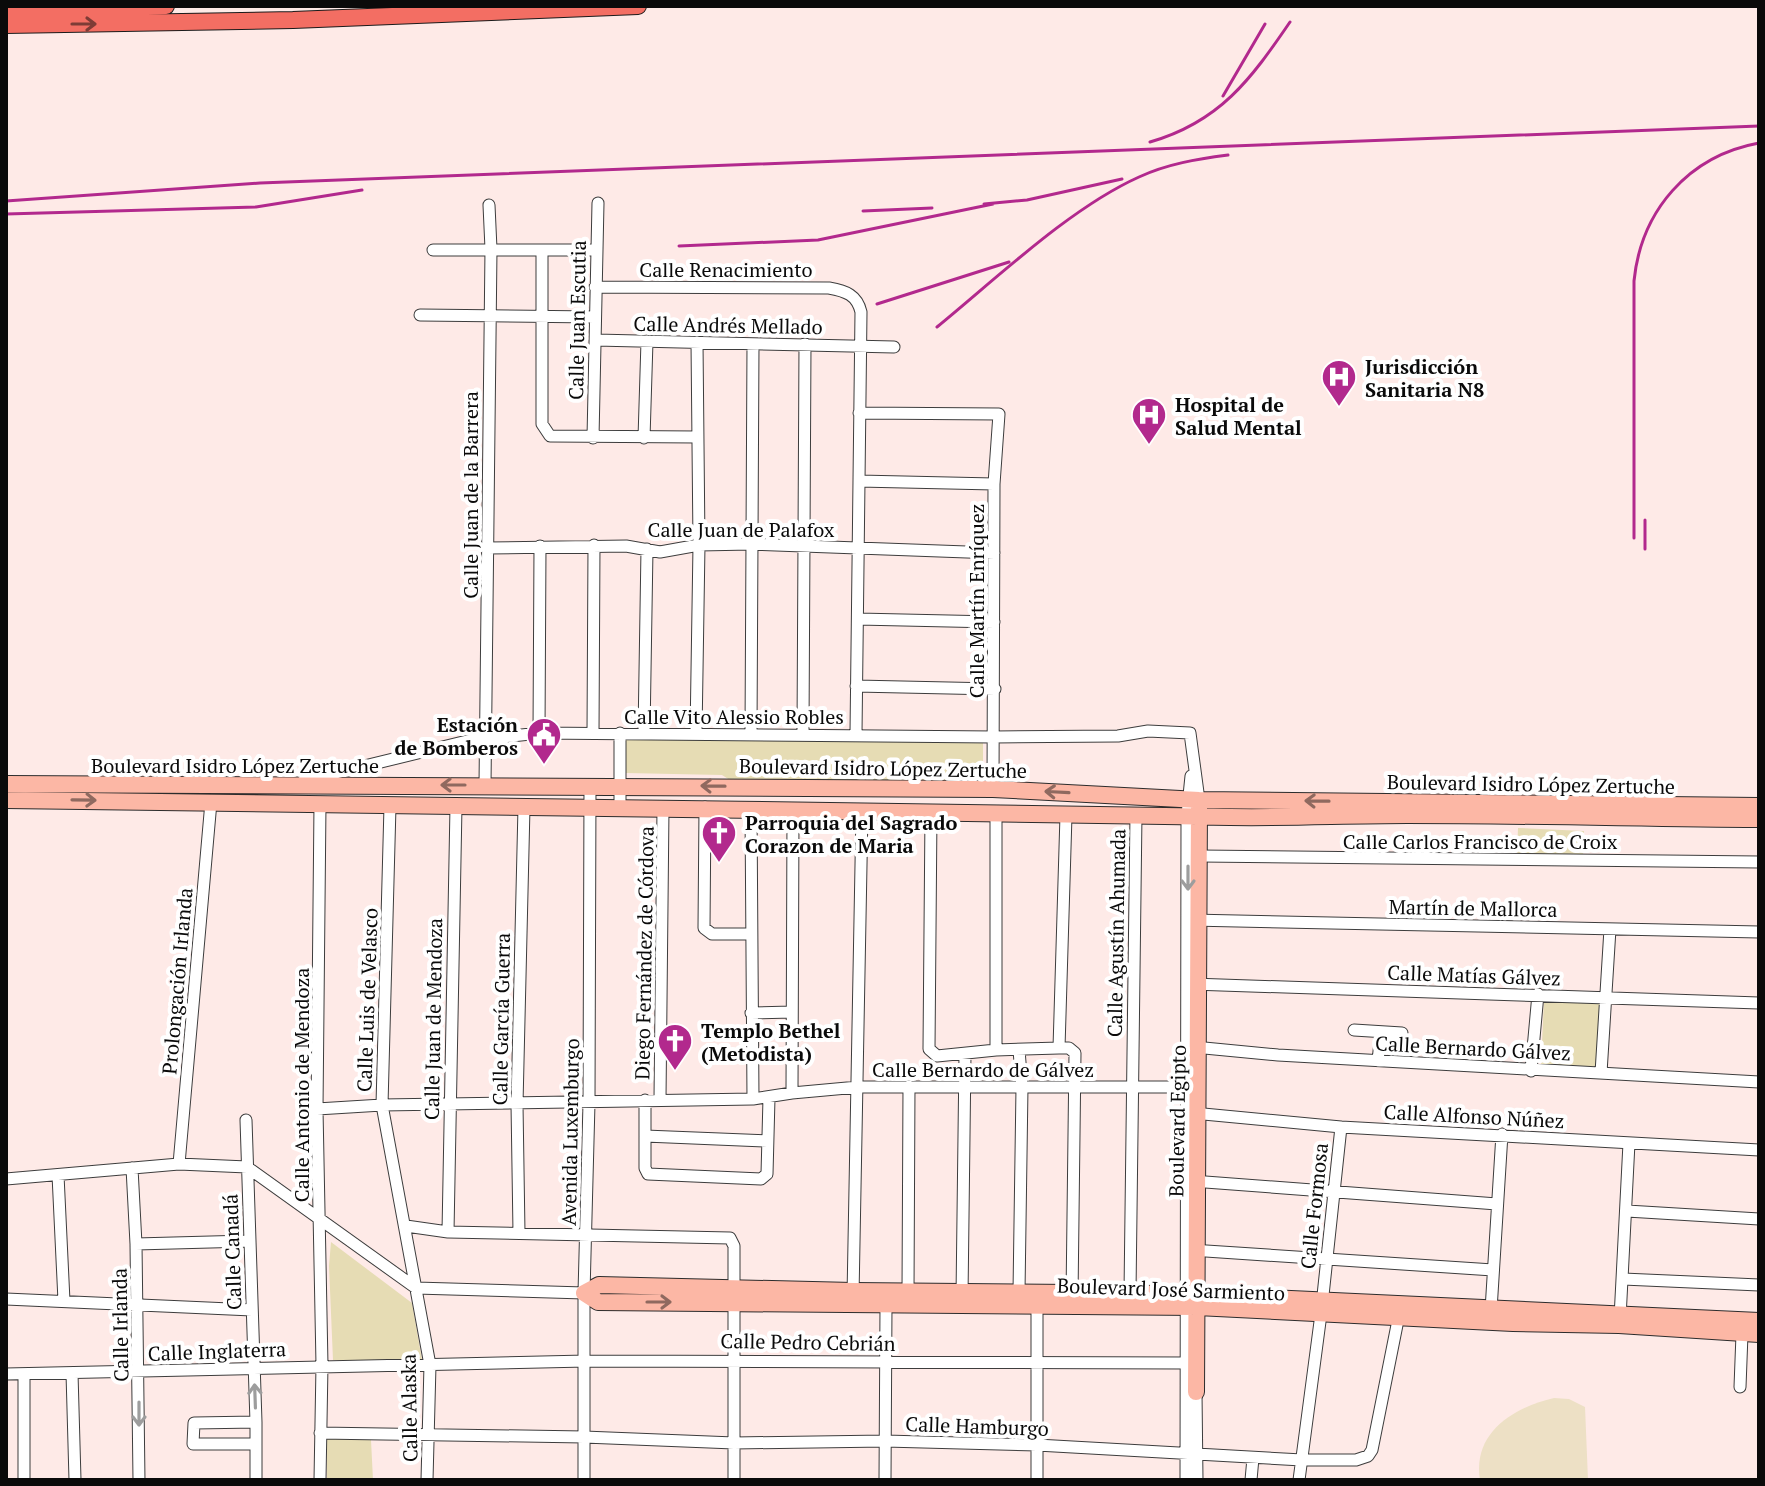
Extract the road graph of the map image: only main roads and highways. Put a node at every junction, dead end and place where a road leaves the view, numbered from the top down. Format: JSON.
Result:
{"nodes":[{"id":1,"x":166,"y":6,"type":"edge"},
{"id":2,"x":638,"y":6,"type":"edge"},
{"id":3,"x":584,"y":7,"type":"edge"},
{"id":4,"x":520,"y":8,"type":"edge"},
{"id":5,"x":296,"y":13,"type":"edge"},
{"id":6,"x":14,"y":15,"type":"edge"},
{"id":7,"x":6,"y":784,"type":"edge"},
{"id":8,"x":50,"y":792,"type":"junction"},
{"id":9,"x":6,"y":800,"type":"edge"},
{"id":10,"x":1194,"y":808,"type":"junction"},
{"id":11,"x":1757,"y":813,"type":"edge"},
{"id":12,"x":584,"y":1293,"type":"road end"},
{"id":13,"x":853,"y":1298,"type":"junction"},
{"id":14,"x":962,"y":1299,"type":"junction"},
{"id":15,"x":1072,"y":1299,"type":"junction"},
{"id":16,"x":1191,"y":1301,"type":"junction"},
{"id":17,"x":1400,"y":1312,"type":"junction"},
{"id":18,"x":1620,"y":1319,"type":"junction"},
{"id":19,"x":1759,"y":1321,"type":"edge"},
{"id":20,"x":1750,"y":1334,"type":"edge"},
{"id":21,"x":1196,"y":1392,"type":"road end"}],
"edges":[{"from":1,"to":6,"type":"main road"},
{"from":2,"to":3,"type":"main road"},
{"from":3,"to":4,"type":"main road"},
{"from":4,"to":5,"type":"main road"},
{"from":6,"to":5,"type":"main road","one_way":true},
{"from":7,"to":8,"type":"main road","name":"Boulevard Isidro López Zertuche"},
{"from":8,"to":9,"type":"main road","name":"Boulevard Isidro López Zertuche"},
{"from":8,"to":10,"type":"main road","name":"Boulevard Isidro López Zertuche","one_way":true},
{"from":10,"to":8,"type":"main road","name":"Boulevard Isidro López Zertuche","one_way":true},
{"from":10,"to":11,"type":"main road","name":"Boulevard Isidro López Zertuche"},
{"from":10,"to":16,"type":"main road","name":"Boulevard Egipto"},
{"from":12,"to":13,"type":"main road","name":"Boulevard José Sarmiento"},
{"from":13,"to":14,"type":"main road","name":"Boulevard José Sarmiento"},
{"from":13,"to":14,"type":"main road","name":"Boulevard José Sarmiento"},
{"from":14,"to":15,"type":"main road","name":"Boulevard José Sarmiento"},
{"from":14,"to":15,"type":"main road","name":"Boulevard José Sarmiento"},
{"from":15,"to":16,"type":"main road","name":"Boulevard José Sarmiento"},
{"from":15,"to":16,"type":"main road","name":"Boulevard José Sarmiento"},
{"from":16,"to":17,"type":"main road","name":"Boulevard José Sarmiento"},
{"from":16,"to":21,"type":"main road","name":"Boulevard Egipto"},
{"from":17,"to":18,"type":"main road","name":"Boulevard José Sarmiento"},
{"from":17,"to":18,"type":"main road","name":"Boulevard José Sarmiento"},
{"from":18,"to":19,"type":"main road","name":"Boulevard José Sarmiento"},
{"from":18,"to":20,"type":"main road","name":"Boulevard José Sarmiento"}]}
